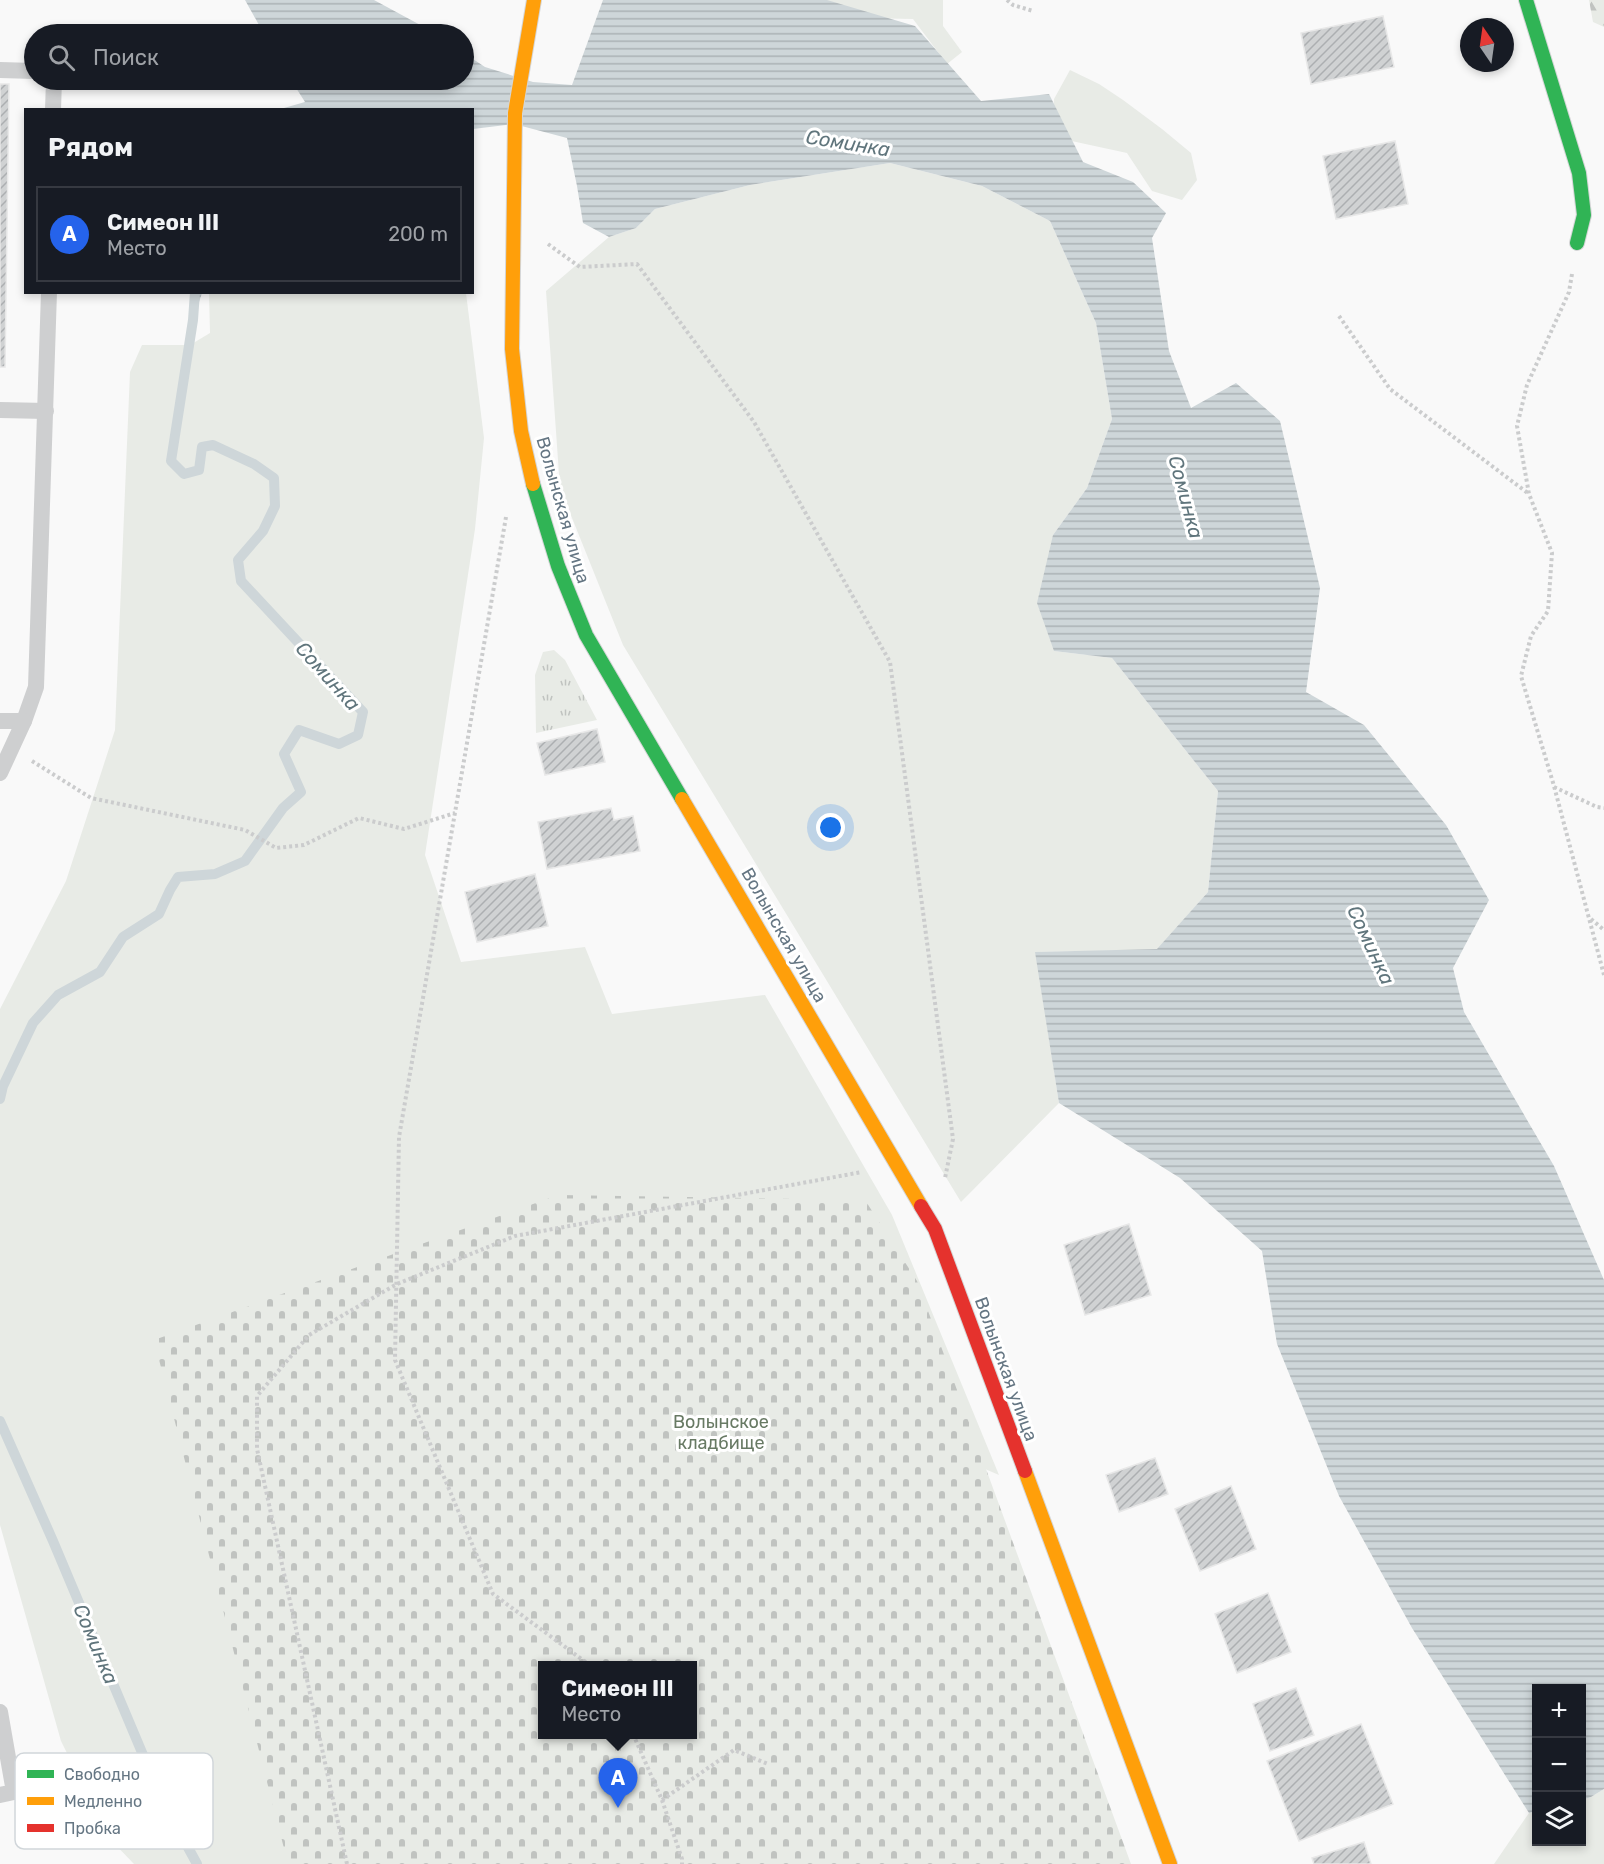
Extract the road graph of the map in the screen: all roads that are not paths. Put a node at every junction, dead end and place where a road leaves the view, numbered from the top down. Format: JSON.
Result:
{"nodes":[{"id":1,"x":534,"y":0,"type":"edge"},
{"id":2,"x":1526,"y":0,"type":"edge"},
{"id":3,"x":0,"y":70,"type":"edge"},
{"id":4,"x":24,"y":70,"type":"edge"},
{"id":5,"x":54,"y":90,"type":"edge"},
{"id":6,"x":53,"y":108,"type":"edge"},
{"id":7,"x":1577,"y":243,"type":"road end"},
{"id":8,"x":49,"y":294,"type":"edge"},
{"id":9,"x":0,"y":410,"type":"edge"},
{"id":10,"x":46,"y":411,"type":"junction"},
{"id":11,"x":0,"y":721,"type":"edge"},
{"id":12,"x":24,"y":721,"type":"junction"},
{"id":13,"x":0,"y":773,"type":"edge"},
{"id":14,"x":0,"y":1712,"type":"edge"},
{"id":15,"x":0,"y":1795,"type":"edge"},
{"id":16,"x":1170,"y":1864,"type":"edge"}],
"edges":[{"from":1,"to":16,"type":"street","name":"Волынская улица"},
{"from":2,"to":7,"type":"street"},
{"from":3,"to":4,"type":"lane"},
{"from":5,"to":6,"type":"lane"},
{"from":8,"to":10,"type":"lane"},
{"from":9,"to":10,"type":"lane"},
{"from":10,"to":12,"type":"lane"},
{"from":11,"to":12,"type":"lane"},
{"from":12,"to":13,"type":"lane"},
{"from":14,"to":15,"type":"lane"}]}
